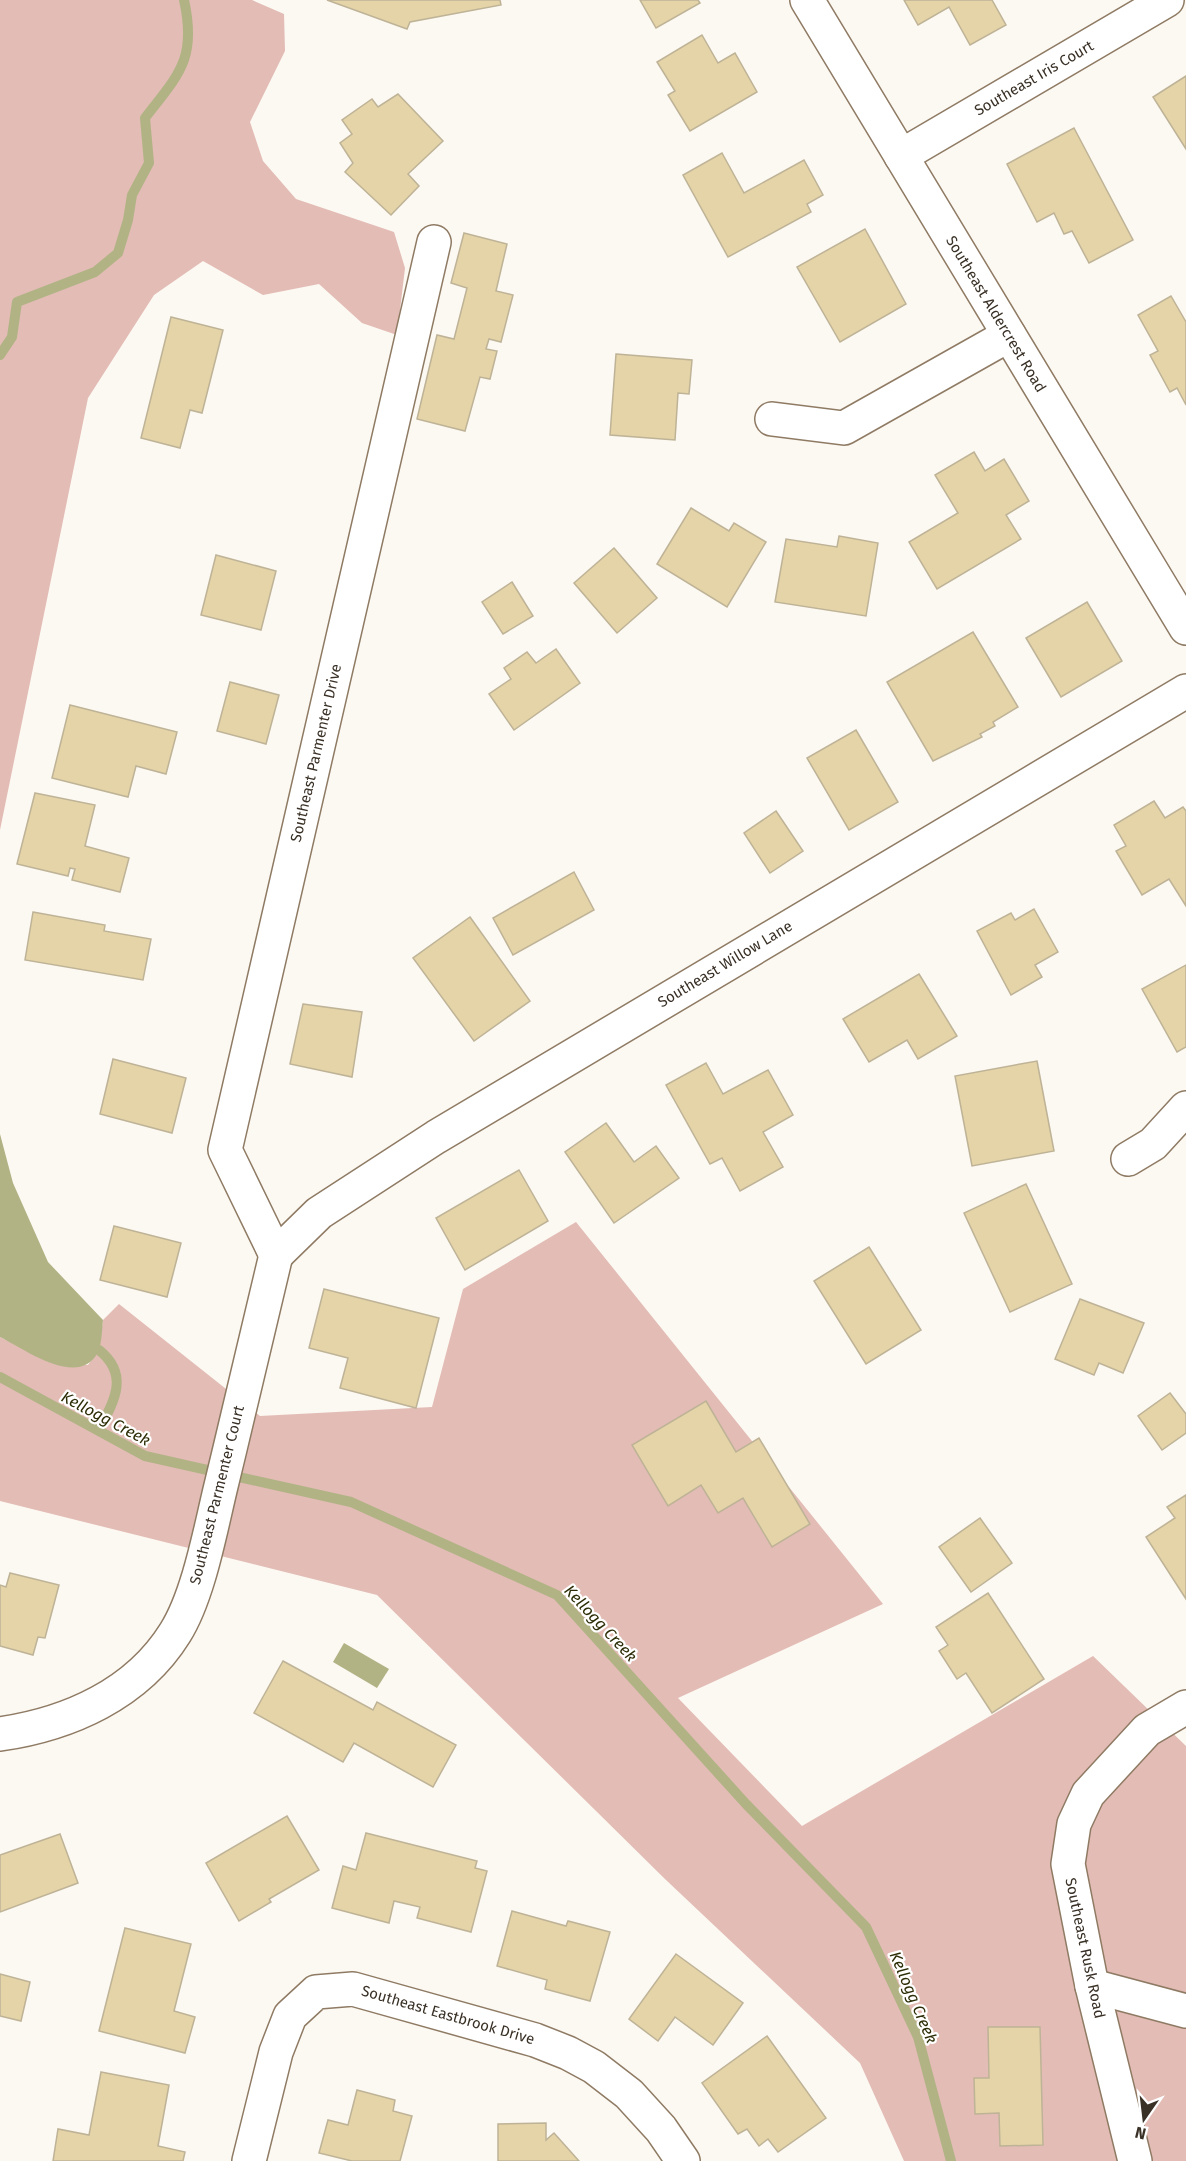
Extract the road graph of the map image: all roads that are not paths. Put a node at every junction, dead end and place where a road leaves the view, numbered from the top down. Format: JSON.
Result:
{"nodes":[{"id":1,"x":807,"y":0,"type":"edge"},
{"id":2,"x":1167,"y":0,"type":"edge"},
{"id":3,"x":901,"y":156,"type":"junction"},
{"id":4,"x":434,"y":242,"type":"dead end"},
{"id":5,"x":1009,"y":335,"type":"junction"},
{"id":6,"x":772,"y":419,"type":"dead end"},
{"id":7,"x":1186,"y":628,"type":"edge"},
{"id":8,"x":1186,"y":690,"type":"edge"},
{"id":9,"x":1186,"y":1108,"type":"edge"},
{"id":10,"x":1128,"y":1159,"type":"dead end"},
{"id":11,"x":276,"y":1256,"type":"junction"},
{"id":12,"x":1186,"y":1707,"type":"edge"},
{"id":13,"x":0,"y":1734,"type":"edge"},
{"id":14,"x":1092,"y":1986,"type":"junction"},
{"id":15,"x":1186,"y":2011,"type":"edge"},
{"id":16,"x":249,"y":2161,"type":"edge"},
{"id":17,"x":683,"y":2161,"type":"edge"},
{"id":18,"x":1135,"y":2161,"type":"edge"}],
"edges":[{"from":1,"to":3,"type":"street","name":"Southeast Aldercrest Road"},
{"from":2,"to":3,"type":"street","name":"Southeast Iris Court"},
{"from":3,"to":5,"type":"street","name":"Southeast Aldercrest Road"},
{"from":4,"to":11,"type":"street","name":"Southeast Parmenter Drive"},
{"from":5,"to":6,"type":"street"},
{"from":5,"to":7,"type":"street","name":"Southeast Aldercrest Road"},
{"from":8,"to":11,"type":"street","name":"Southeast Willow Lane"},
{"from":9,"to":10,"type":"street"},
{"from":11,"to":13,"type":"street","name":"Southeast Parmenter Court"},
{"from":12,"to":14,"type":"street","name":"Southeast Rusk Road"},
{"from":14,"to":15,"type":"street"},
{"from":14,"to":18,"type":"street","name":"Southeast Rusk Road"},
{"from":16,"to":17,"type":"street","name":"Southeast Eastbrook Drive"}]}
